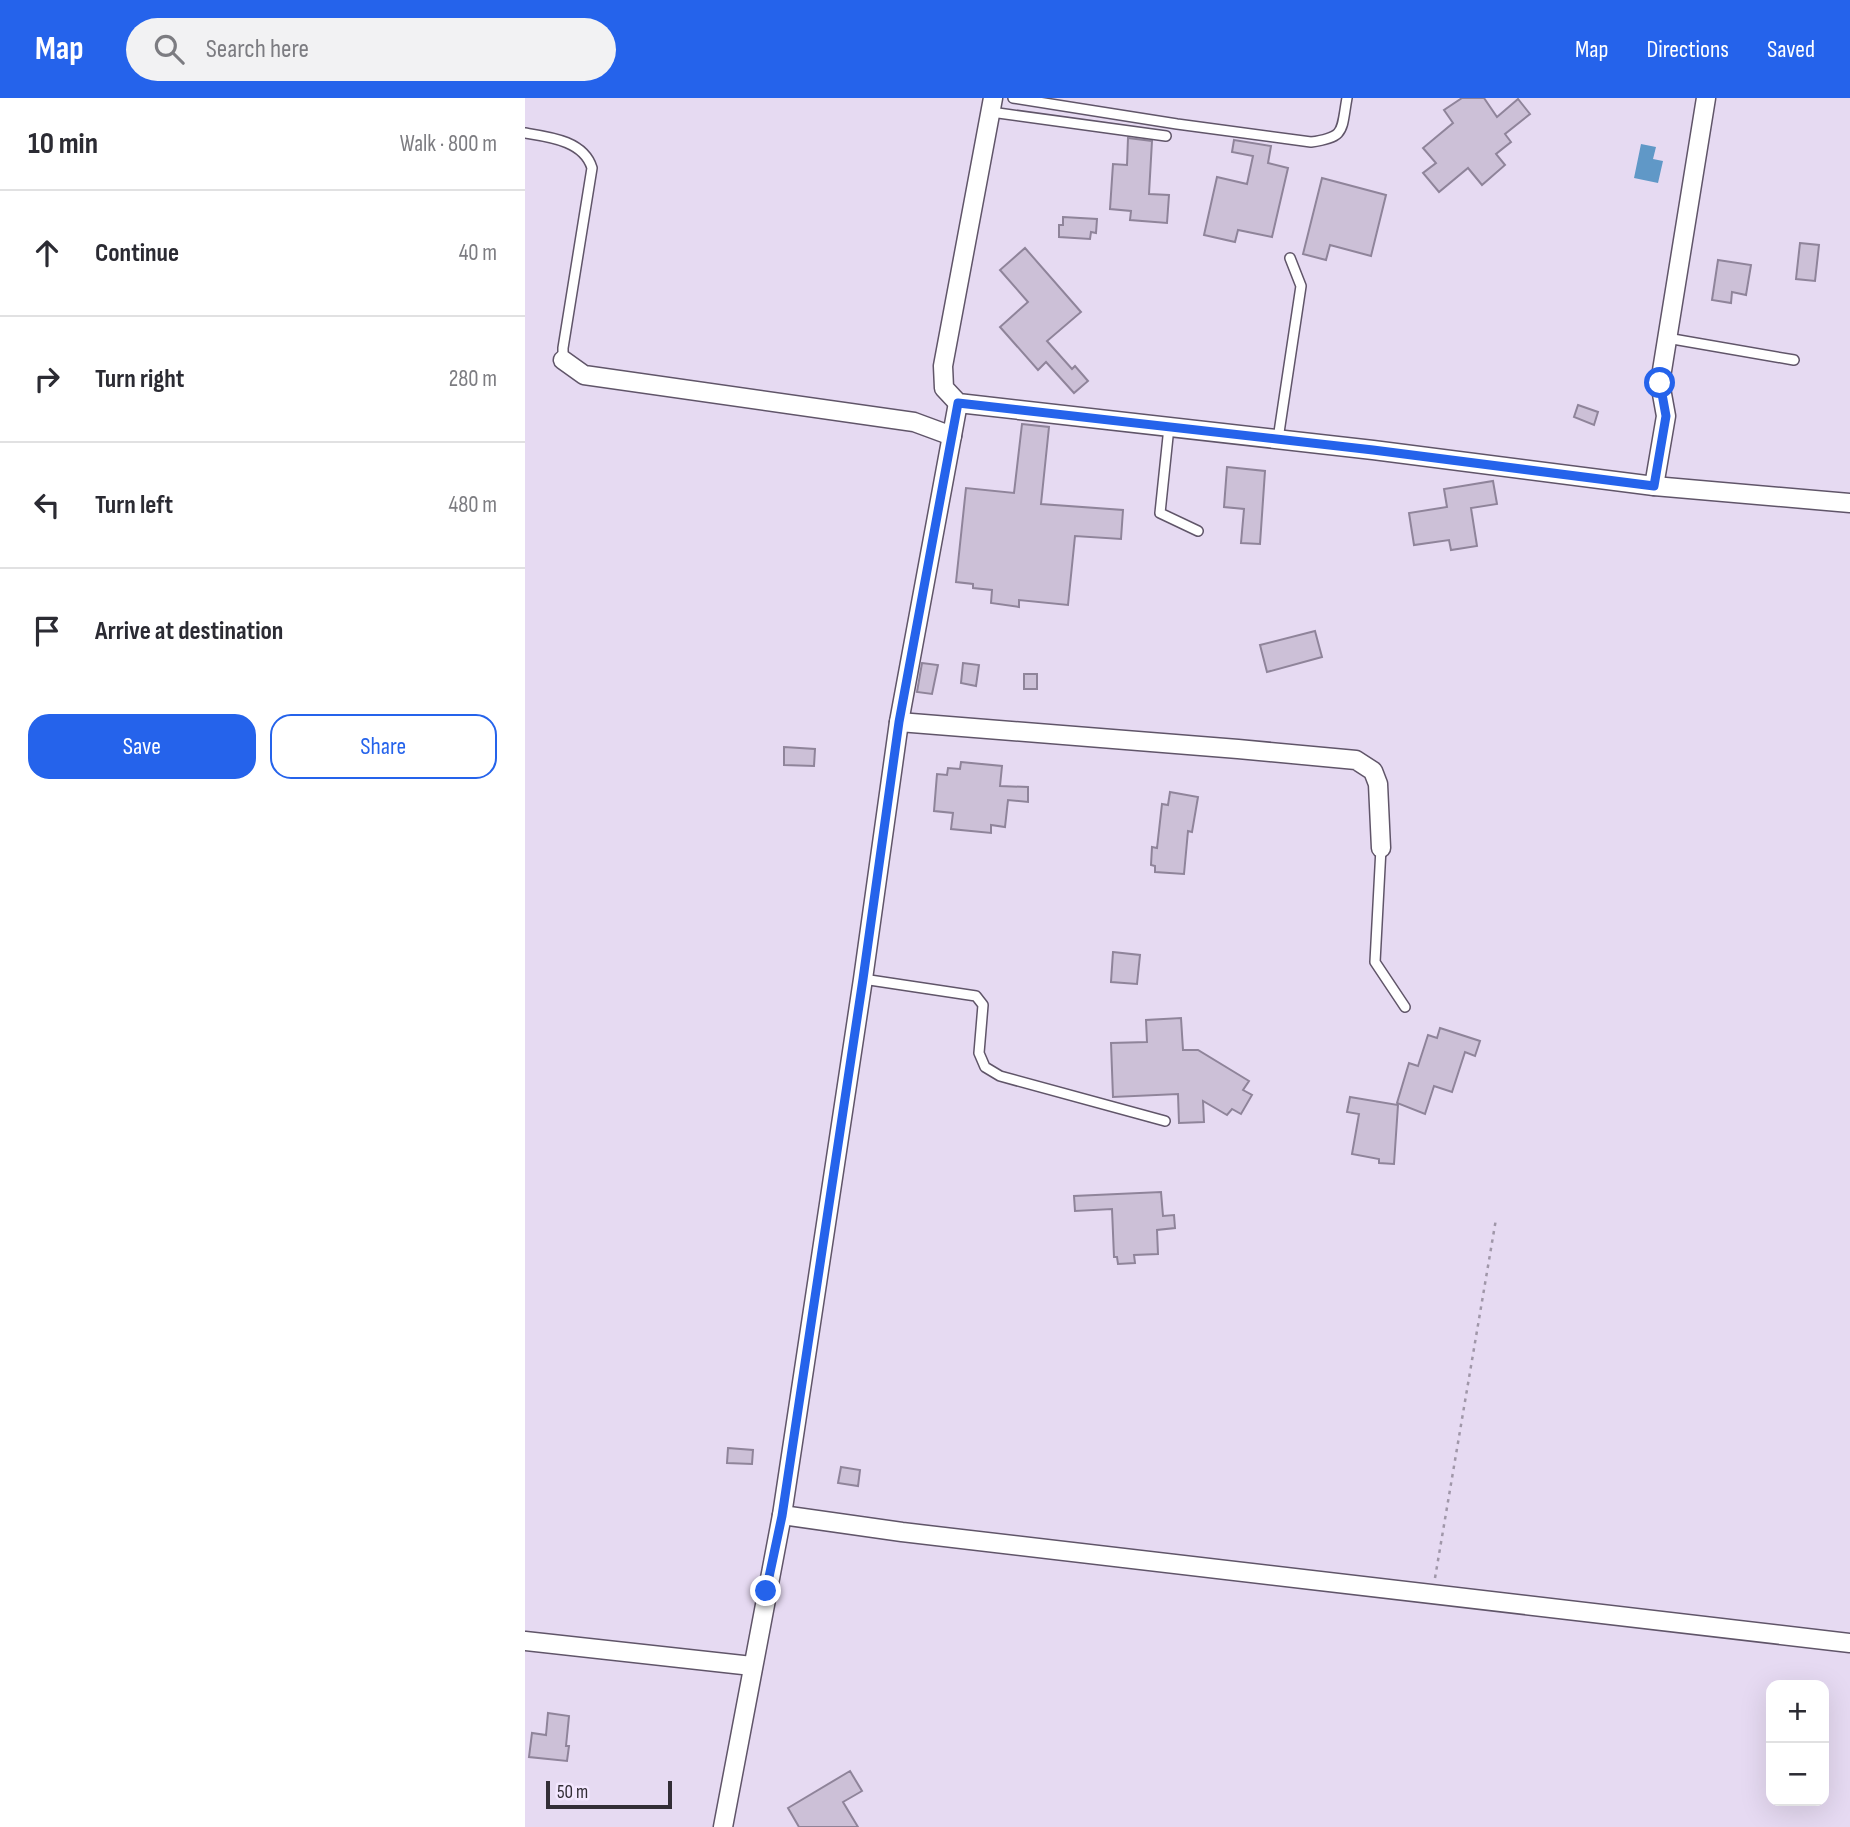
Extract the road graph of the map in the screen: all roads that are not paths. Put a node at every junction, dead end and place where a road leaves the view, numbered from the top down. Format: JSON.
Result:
{"nodes":[{"id":1,"x":1013,"y":98,"type":"edge"},
{"id":2,"x":1347,"y":98,"type":"edge"},
{"id":3,"x":1706,"y":98,"type":"edge"},
{"id":4,"x":992,"y":105,"type":"edge"},
{"id":5,"x":525,"y":133,"type":"edge"},
{"id":6,"x":1166,"y":136,"type":"dead end"},
{"id":7,"x":1290,"y":258,"type":"dead end"},
{"id":8,"x":1667,"y":338,"type":"junction"},
{"id":9,"x":563,"y":360,"type":"joint"},
{"id":10,"x":1794,"y":360,"type":"dead end"},
{"id":11,"x":958,"y":403,"type":"junction"},
{"id":12,"x":1169,"y":427,"type":"junction"},
{"id":13,"x":952,"y":436,"type":"junction"},
{"id":14,"x":1278,"y":439,"type":"junction"},
{"id":15,"x":1654,"y":486,"type":"junction"},
{"id":16,"x":1850,"y":503,"type":"edge"},
{"id":17,"x":1198,"y":531,"type":"dead end"},
{"id":18,"x":899,"y":722,"type":"junction"},
{"id":19,"x":1381,"y":848,"type":"joint"},
{"id":20,"x":863,"y":979,"type":"junction"},
{"id":21,"x":1405,"y":1007,"type":"dead end"},
{"id":22,"x":1165,"y":1121,"type":"dead end"},
{"id":23,"x":782,"y":1516,"type":"junction"},
{"id":24,"x":525,"y":1641,"type":"edge"},
{"id":25,"x":1850,"y":1643,"type":"edge"},
{"id":26,"x":752,"y":1666,"type":"junction"},
{"id":27,"x":723,"y":1827,"type":"edge"}],
"edges":[{"from":1,"to":2,"type":"lane"},
{"from":3,"to":8,"type":"street"},
{"from":4,"to":6,"type":"lane"},
{"from":4,"to":11,"type":"street"},
{"from":5,"to":9,"type":"lane"},
{"from":7,"to":14,"type":"lane"},
{"from":8,"to":10,"type":"lane"},
{"from":8,"to":15,"type":"street"},
{"from":9,"to":13,"type":"street"},
{"from":11,"to":12,"type":"street"},
{"from":11,"to":13,"type":"street"},
{"from":12,"to":14,"type":"street"},
{"from":12,"to":17,"type":"lane"},
{"from":13,"to":18,"type":"street"},
{"from":14,"to":15,"type":"street"},
{"from":15,"to":16,"type":"street"},
{"from":18,"to":19,"type":"street"},
{"from":18,"to":20,"type":"street"},
{"from":19,"to":21,"type":"lane"},
{"from":20,"to":22,"type":"lane"},
{"from":20,"to":23,"type":"street"},
{"from":23,"to":25,"type":"street"},
{"from":23,"to":26,"type":"street"},
{"from":24,"to":26,"type":"street"},
{"from":26,"to":27,"type":"street"}]}
